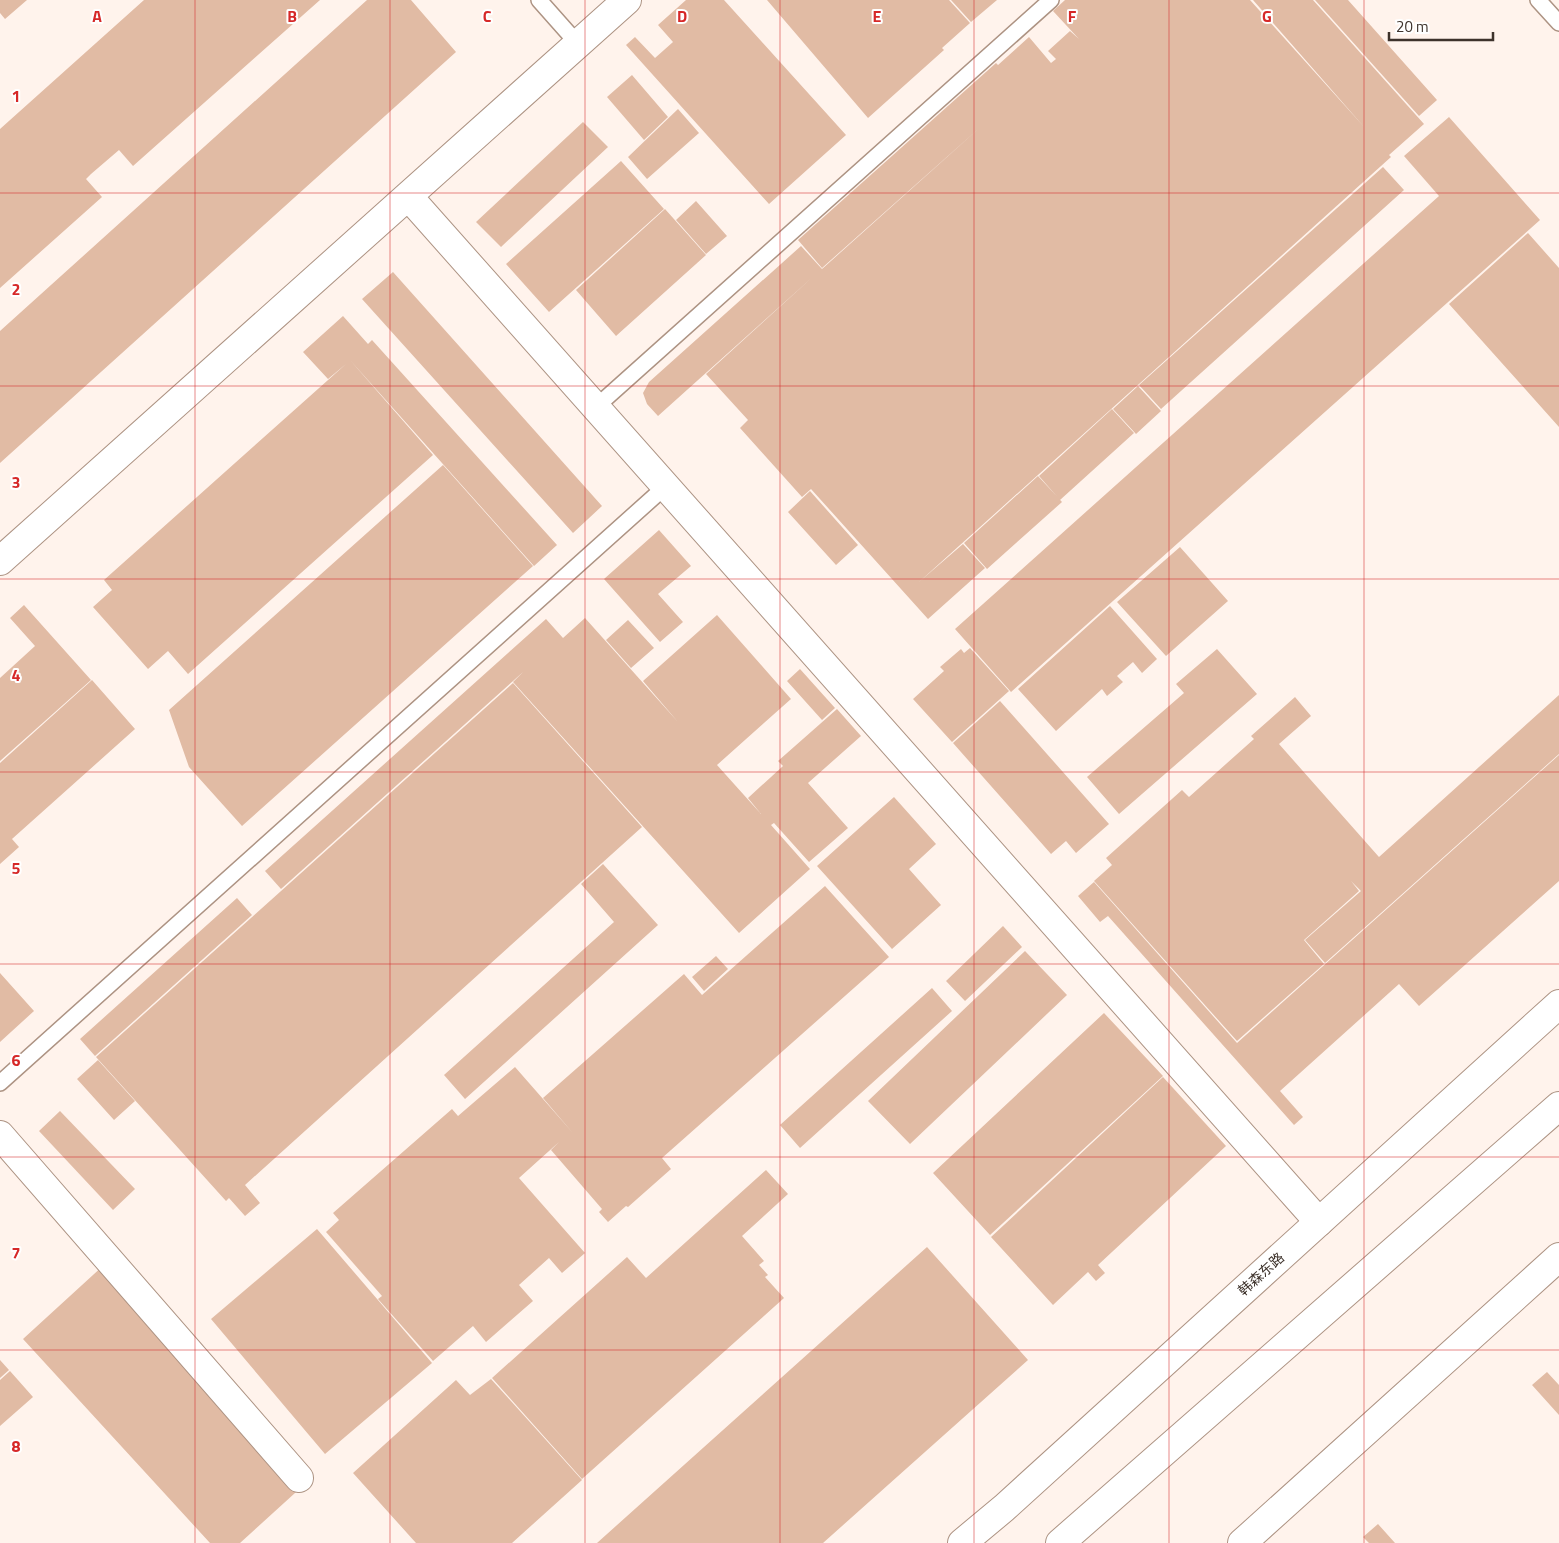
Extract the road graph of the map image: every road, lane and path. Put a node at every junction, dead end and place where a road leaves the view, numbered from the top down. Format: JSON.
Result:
{"nodes":[{"id":1,"x":539,"y":0,"type":"edge"},
{"id":2,"x":627,"y":0,"type":"edge"},
{"id":3,"x":1051,"y":0,"type":"edge"},
{"id":4,"x":1538,"y":0,"type":"edge"},
{"id":5,"x":1559,"y":23,"type":"edge"},
{"id":6,"x":578,"y":44,"type":"junction"},
{"id":7,"x":408,"y":196,"type":"junction"},
{"id":8,"x":596,"y":407,"type":"junction"},
{"id":9,"x":666,"y":486,"type":"junction"},
{"id":10,"x":0,"y":561,"type":"edge"},
{"id":11,"x":1559,"y":1004,"type":"edge"},
{"id":12,"x":0,"y":1083,"type":"edge"},
{"id":13,"x":1559,"y":1106,"type":"edge"},
{"id":14,"x":0,"y":1135,"type":"edge"},
{"id":15,"x":1319,"y":1222,"type":"junction"},
{"id":16,"x":1559,"y":1257,"type":"edge"},
{"id":17,"x":299,"y":1478,"type":"dead end"},
{"id":18,"x":962,"y":1543,"type":"edge"},
{"id":19,"x":1060,"y":1543,"type":"edge"},
{"id":20,"x":1242,"y":1543,"type":"edge"}],
"edges":[{"from":1,"to":6,"type":"lane"},
{"from":2,"to":6,"type":"street"},
{"from":3,"to":8,"type":"lane"},
{"from":4,"to":5,"type":"lane"},
{"from":6,"to":7,"type":"street"},
{"from":7,"to":8,"type":"street"},
{"from":7,"to":10,"type":"street"},
{"from":8,"to":9,"type":"street"},
{"from":9,"to":12,"type":"lane"},
{"from":9,"to":15,"type":"street"},
{"from":11,"to":15,"type":"street","name":"韩森东路"},
{"from":13,"to":19,"type":"street"},
{"from":14,"to":17,"type":"street"},
{"from":15,"to":18,"type":"street","name":"韩森东路"},
{"from":16,"to":20,"type":"street"}]}
